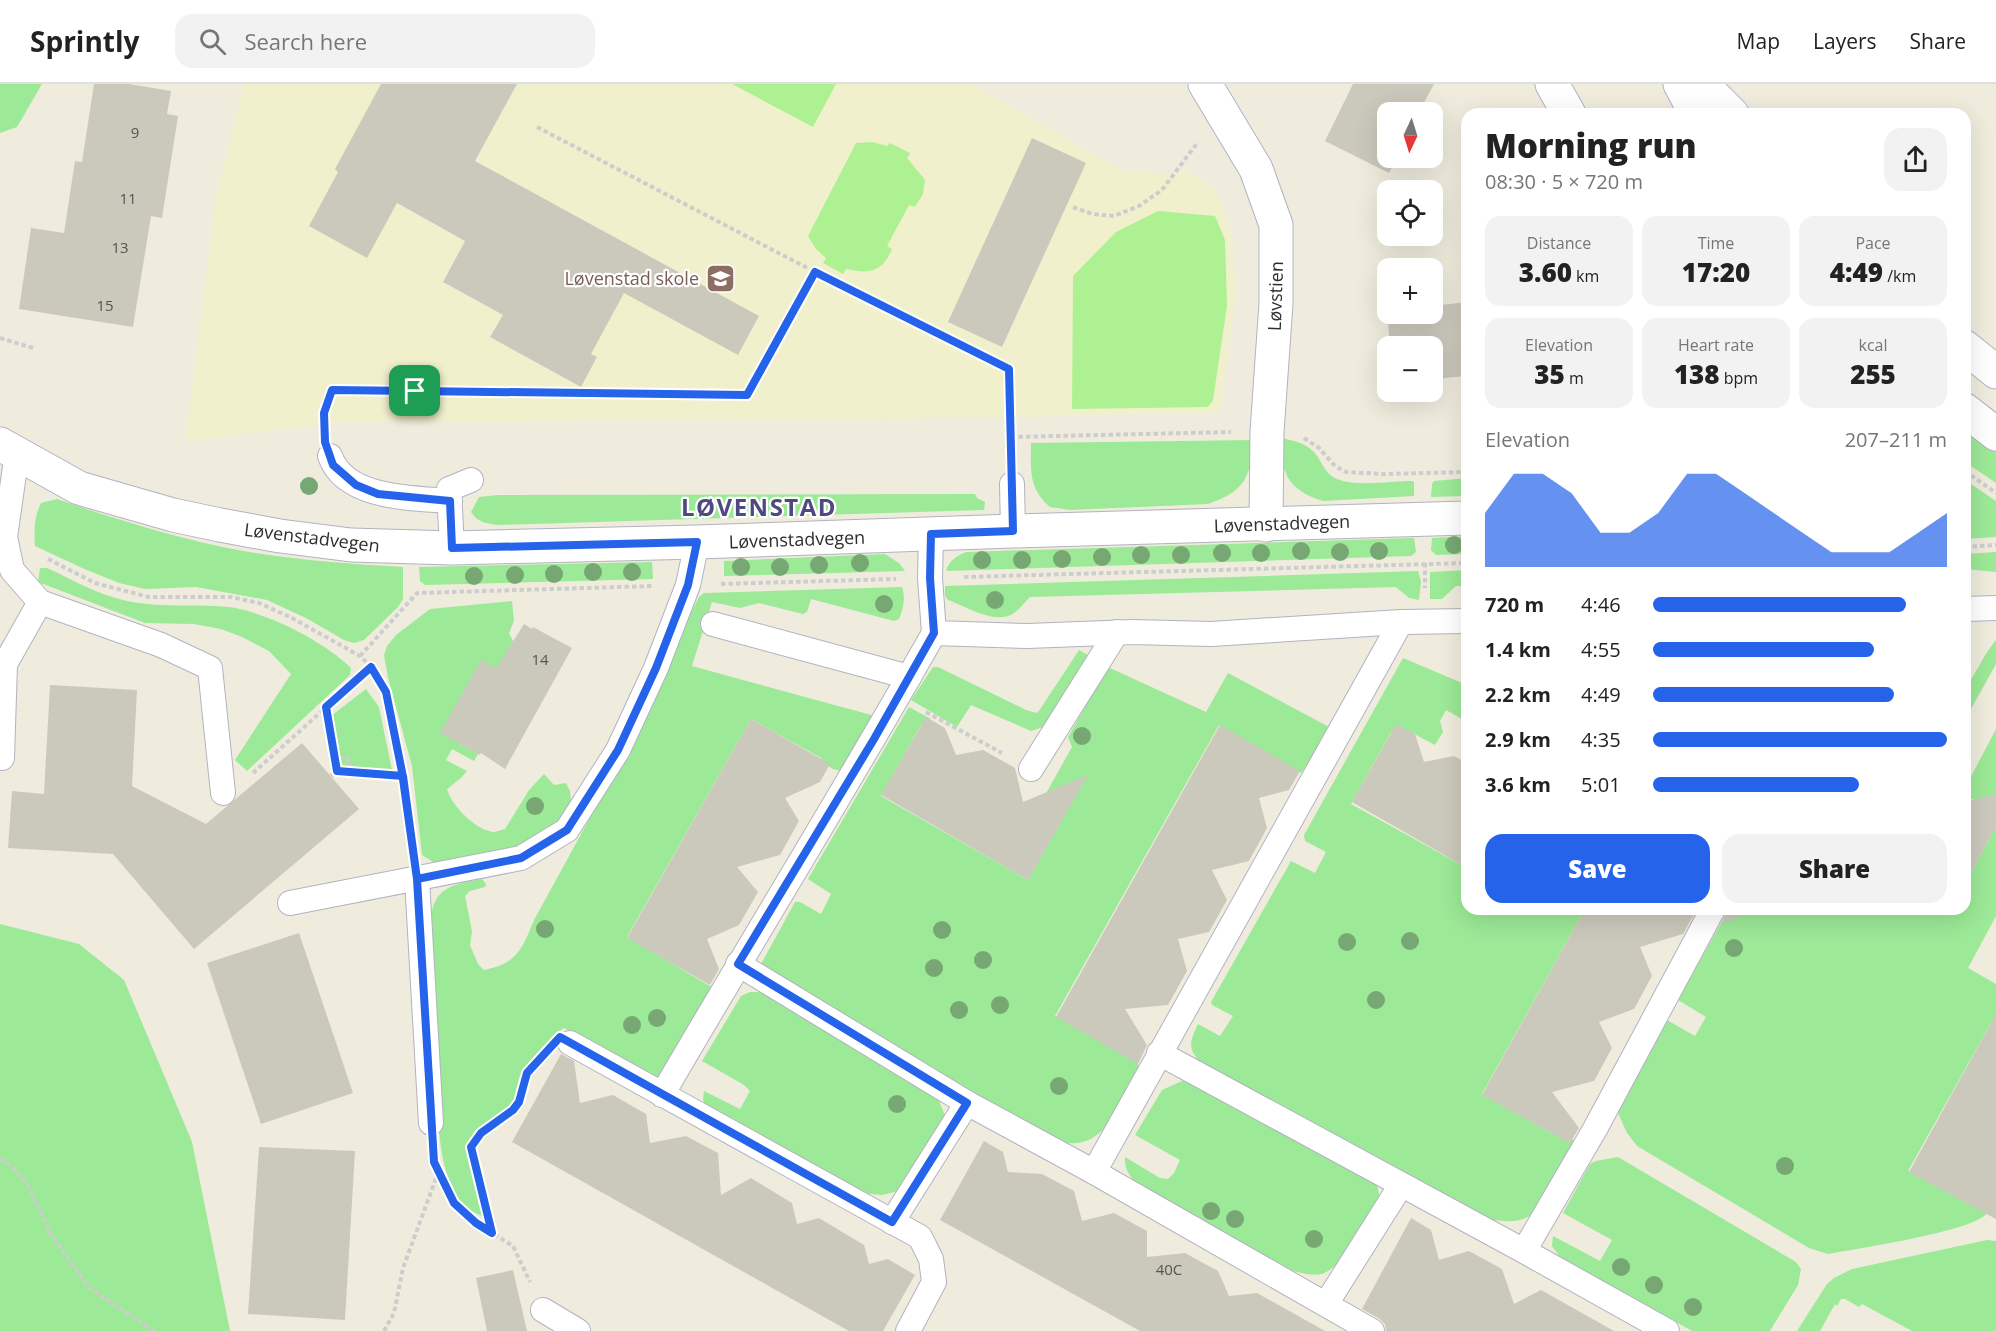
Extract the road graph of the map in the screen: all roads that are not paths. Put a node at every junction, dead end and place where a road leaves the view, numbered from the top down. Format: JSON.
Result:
{"nodes":[{"id":1,"x":1205,"y":84,"type":"edge"},
{"id":2,"x":1552,"y":84,"type":"edge"},
{"id":3,"x":1680,"y":84,"type":"edge"},
{"id":4,"x":1702,"y":84,"type":"edge"},
{"id":5,"x":1566,"y":108,"type":"edge"},
{"id":6,"x":1693,"y":108,"type":"edge"},
{"id":7,"x":1726,"y":108,"type":"edge"},
{"id":8,"x":1971,"y":352,"type":"edge"},
{"id":9,"x":1996,"y":372,"type":"edge"},
{"id":10,"x":1971,"y":415,"type":"edge"},
{"id":11,"x":1996,"y":434,"type":"edge"},
{"id":12,"x":9,"y":448,"type":"edge"},
{"id":13,"x":330,"y":456,"type":"road end"},
{"id":14,"x":471,"y":480,"type":"dead end"},
{"id":15,"x":1012,"y":484,"type":"road end"},
{"id":16,"x":450,"y":501,"type":"junction"},
{"id":17,"x":1461,"y":518,"type":"edge"},
{"id":18,"x":4,"y":524,"type":"edge"},
{"id":19,"x":1266,"y":525,"type":"junction"},
{"id":20,"x":1013,"y":531,"type":"junction"},
{"id":21,"x":931,"y":534,"type":"junction"},
{"id":22,"x":697,"y":542,"type":"junction"},
{"id":23,"x":452,"y":548,"type":"junction"},
{"id":24,"x":6,"y":572,"type":"edge"},
{"id":25,"x":40,"y":602,"type":"junction"},
{"id":26,"x":1996,"y":608,"type":"edge"},
{"id":27,"x":1971,"y":609,"type":"edge"},
{"id":28,"x":1461,"y":621,"type":"edge"},
{"id":29,"x":1401,"y":622,"type":"junction"},
{"id":30,"x":713,"y":624,"type":"dead end"},
{"id":31,"x":1117,"y":632,"type":"junction"},
{"id":32,"x":934,"y":633,"type":"junction"},
{"id":33,"x":909,"y":677,"type":"junction"},
{"id":34,"x":2,"y":758,"type":"dead end"},
{"id":35,"x":1031,"y":769,"type":"road end"},
{"id":36,"x":223,"y":793,"type":"road end"},
{"id":37,"x":417,"y":879,"type":"junction"},
{"id":38,"x":290,"y":903,"type":"dead end"},
{"id":39,"x":1710,"y":915,"type":"edge"},
{"id":40,"x":738,"y":964,"type":"junction"},
{"id":41,"x":570,"y":1043,"type":"road end"},
{"id":42,"x":1159,"y":1053,"type":"junction"},
{"id":43,"x":662,"y":1095,"type":"junction"},
{"id":44,"x":967,"y":1103,"type":"junction"},
{"id":45,"x":431,"y":1122,"type":"road end"},
{"id":46,"x":1094,"y":1172,"type":"junction"},
{"id":47,"x":1401,"y":1185,"type":"junction"},
{"id":48,"x":892,"y":1222,"type":"junction"},
{"id":49,"x":1524,"y":1251,"type":"junction"},
{"id":50,"x":1326,"y":1304,"type":"junction"},
{"id":51,"x":543,"y":1310,"type":"road end"},
{"id":52,"x":578,"y":1331,"type":"edge"},
{"id":53,"x":908,"y":1331,"type":"edge"},
{"id":54,"x":1372,"y":1331,"type":"edge"},
{"id":55,"x":1667,"y":1331,"type":"edge"}],
"edges":[{"from":1,"to":19,"type":"street","name":"Løvstien"},
{"from":2,"to":5,"type":"street"},
{"from":3,"to":6,"type":"street"},
{"from":4,"to":7,"type":"street"},
{"from":8,"to":9,"type":"street"},
{"from":10,"to":11,"type":"street"},
{"from":12,"to":18,"type":"lane"},
{"from":12,"to":23,"type":"street","name":"Løvenstadvegen"},
{"from":13,"to":16,"type":"lane"},
{"from":14,"to":16,"type":"lane"},
{"from":15,"to":20,"type":"lane"},
{"from":16,"to":23,"type":"lane"},
{"from":17,"to":19,"type":"street","name":"Løvenstadvegen"},
{"from":18,"to":24,"type":"lane"},
{"from":19,"to":20,"type":"street","name":"Løvenstadvegen"},
{"from":20,"to":21,"type":"street","name":"Løvenstadvegen"},
{"from":21,"to":22,"type":"street","name":"Løvenstadvegen"},
{"from":21,"to":32,"type":"lane"},
{"from":22,"to":23,"type":"street","name":"Løvenstadvegen"},
{"from":22,"to":37,"type":"lane"},
{"from":24,"to":25,"type":"lane"},
{"from":25,"to":34,"type":"lane"},
{"from":25,"to":36,"type":"lane"},
{"from":26,"to":27,"type":"lane"},
{"from":28,"to":29,"type":"lane"},
{"from":29,"to":31,"type":"lane"},
{"from":29,"to":42,"type":"lane"},
{"from":30,"to":33,"type":"lane"},
{"from":31,"to":32,"type":"lane"},
{"from":31,"to":35,"type":"lane"},
{"from":32,"to":33,"type":"lane"},
{"from":33,"to":40,"type":"lane"},
{"from":37,"to":38,"type":"lane"},
{"from":37,"to":45,"type":"lane"},
{"from":39,"to":49,"type":"lane"},
{"from":40,"to":43,"type":"lane"},
{"from":40,"to":44,"type":"lane"},
{"from":41,"to":43,"type":"lane"},
{"from":42,"to":46,"type":"lane"},
{"from":42,"to":47,"type":"lane"},
{"from":43,"to":48,"type":"lane"},
{"from":44,"to":46,"type":"lane"},
{"from":44,"to":48,"type":"lane"},
{"from":46,"to":50,"type":"lane"},
{"from":47,"to":49,"type":"lane"},
{"from":47,"to":50,"type":"lane"},
{"from":48,"to":53,"type":"lane"},
{"from":49,"to":55,"type":"lane"},
{"from":50,"to":54,"type":"lane"},
{"from":51,"to":52,"type":"lane"}]}
